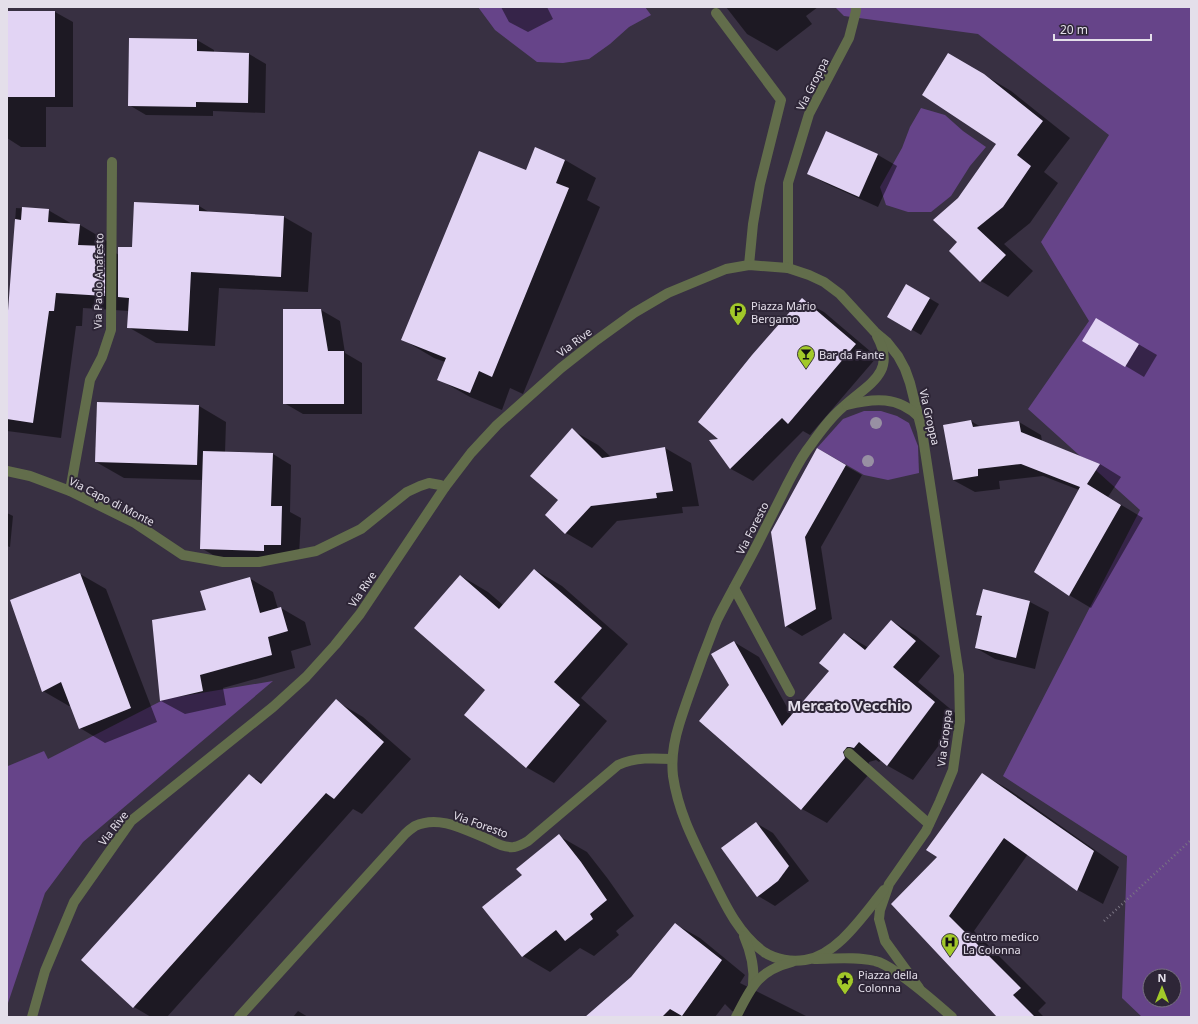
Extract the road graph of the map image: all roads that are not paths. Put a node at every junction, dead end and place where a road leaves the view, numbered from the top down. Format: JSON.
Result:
{"nodes":[{"id":1,"x":856,"y":7,"type":"edge"},
{"id":2,"x":716,"y":13,"type":"dead end"},
{"id":3,"x":112,"y":162,"type":"dead end"},
{"id":4,"x":749,"y":265,"type":"junction"},
{"id":5,"x":788,"y":268,"type":"junction"},
{"id":6,"x":875,"y":332,"type":"junction"},
{"id":7,"x":843,"y":406,"type":"junction"},
{"id":8,"x":919,"y":417,"type":"junction"},
{"id":9,"x":7,"y":471,"type":"edge"},
{"id":10,"x":445,"y":487,"type":"junction"},
{"id":11,"x":70,"y":491,"type":"junction"},
{"id":12,"x":734,"y":588,"type":"junction"},
{"id":13,"x":790,"y":692,"type":"dead end"},
{"id":14,"x":849,"y":754,"type":"dead end"},
{"id":15,"x":672,"y":759,"type":"junction"},
{"id":16,"x":930,"y":824,"type":"junction"},
{"id":17,"x":889,"y":884,"type":"junction"},
{"id":18,"x":740,"y":927,"type":"junction"},
{"id":19,"x":803,"y":960,"type":"junction"},
{"id":20,"x":753,"y":985,"type":"junction"},
{"id":21,"x":919,"y":988,"type":"junction"},
{"id":22,"x":32,"y":1017,"type":"edge"},
{"id":23,"x":239,"y":1017,"type":"edge"},
{"id":24,"x":736,"y":1017,"type":"edge"},
{"id":25,"x":952,"y":1017,"type":"edge"}],
"edges":[{"from":1,"to":5,"type":"street","name":"Via Groppa"},
{"from":2,"to":4,"type":"street"},
{"from":3,"to":11,"type":"street","name":"Via Paolo Anafesto"},
{"from":4,"to":5,"type":"street","name":"Via Rive"},
{"from":4,"to":10,"type":"street","name":"Via Rive"},
{"from":5,"to":6,"type":"street","name":"Via Groppa"},
{"from":6,"to":7,"type":"street","name":"Via Foresto"},
{"from":6,"to":8,"type":"street","name":"Via Groppa"},
{"from":7,"to":8,"type":"street"},
{"from":7,"to":12,"type":"street","name":"Via Foresto"},
{"from":8,"to":16,"type":"street","name":"Via Groppa"},
{"from":9,"to":11,"type":"street","name":"Via Capo di Monte"},
{"from":10,"to":11,"type":"street","name":"Via Capo di Monte"},
{"from":10,"to":22,"type":"street","name":"Via Rive"},
{"from":12,"to":13,"type":"street"},
{"from":12,"to":15,"type":"street","name":"Via Foresto"},
{"from":14,"to":16,"type":"street"},
{"from":15,"to":18,"type":"street","name":"Via Foresto"},
{"from":15,"to":23,"type":"street","name":"Via Foresto"},
{"from":16,"to":17,"type":"street","name":"Via Groppa"},
{"from":17,"to":19,"type":"street","name":"Via Groppa"},
{"from":17,"to":21,"type":"street","name":"Via Groppa"},
{"from":18,"to":19,"type":"street","name":"Via Foresto"},
{"from":18,"to":20,"type":"street"},
{"from":19,"to":20,"type":"street"},
{"from":19,"to":21,"type":"street"},
{"from":20,"to":24,"type":"street"},
{"from":21,"to":25,"type":"street"}]}
